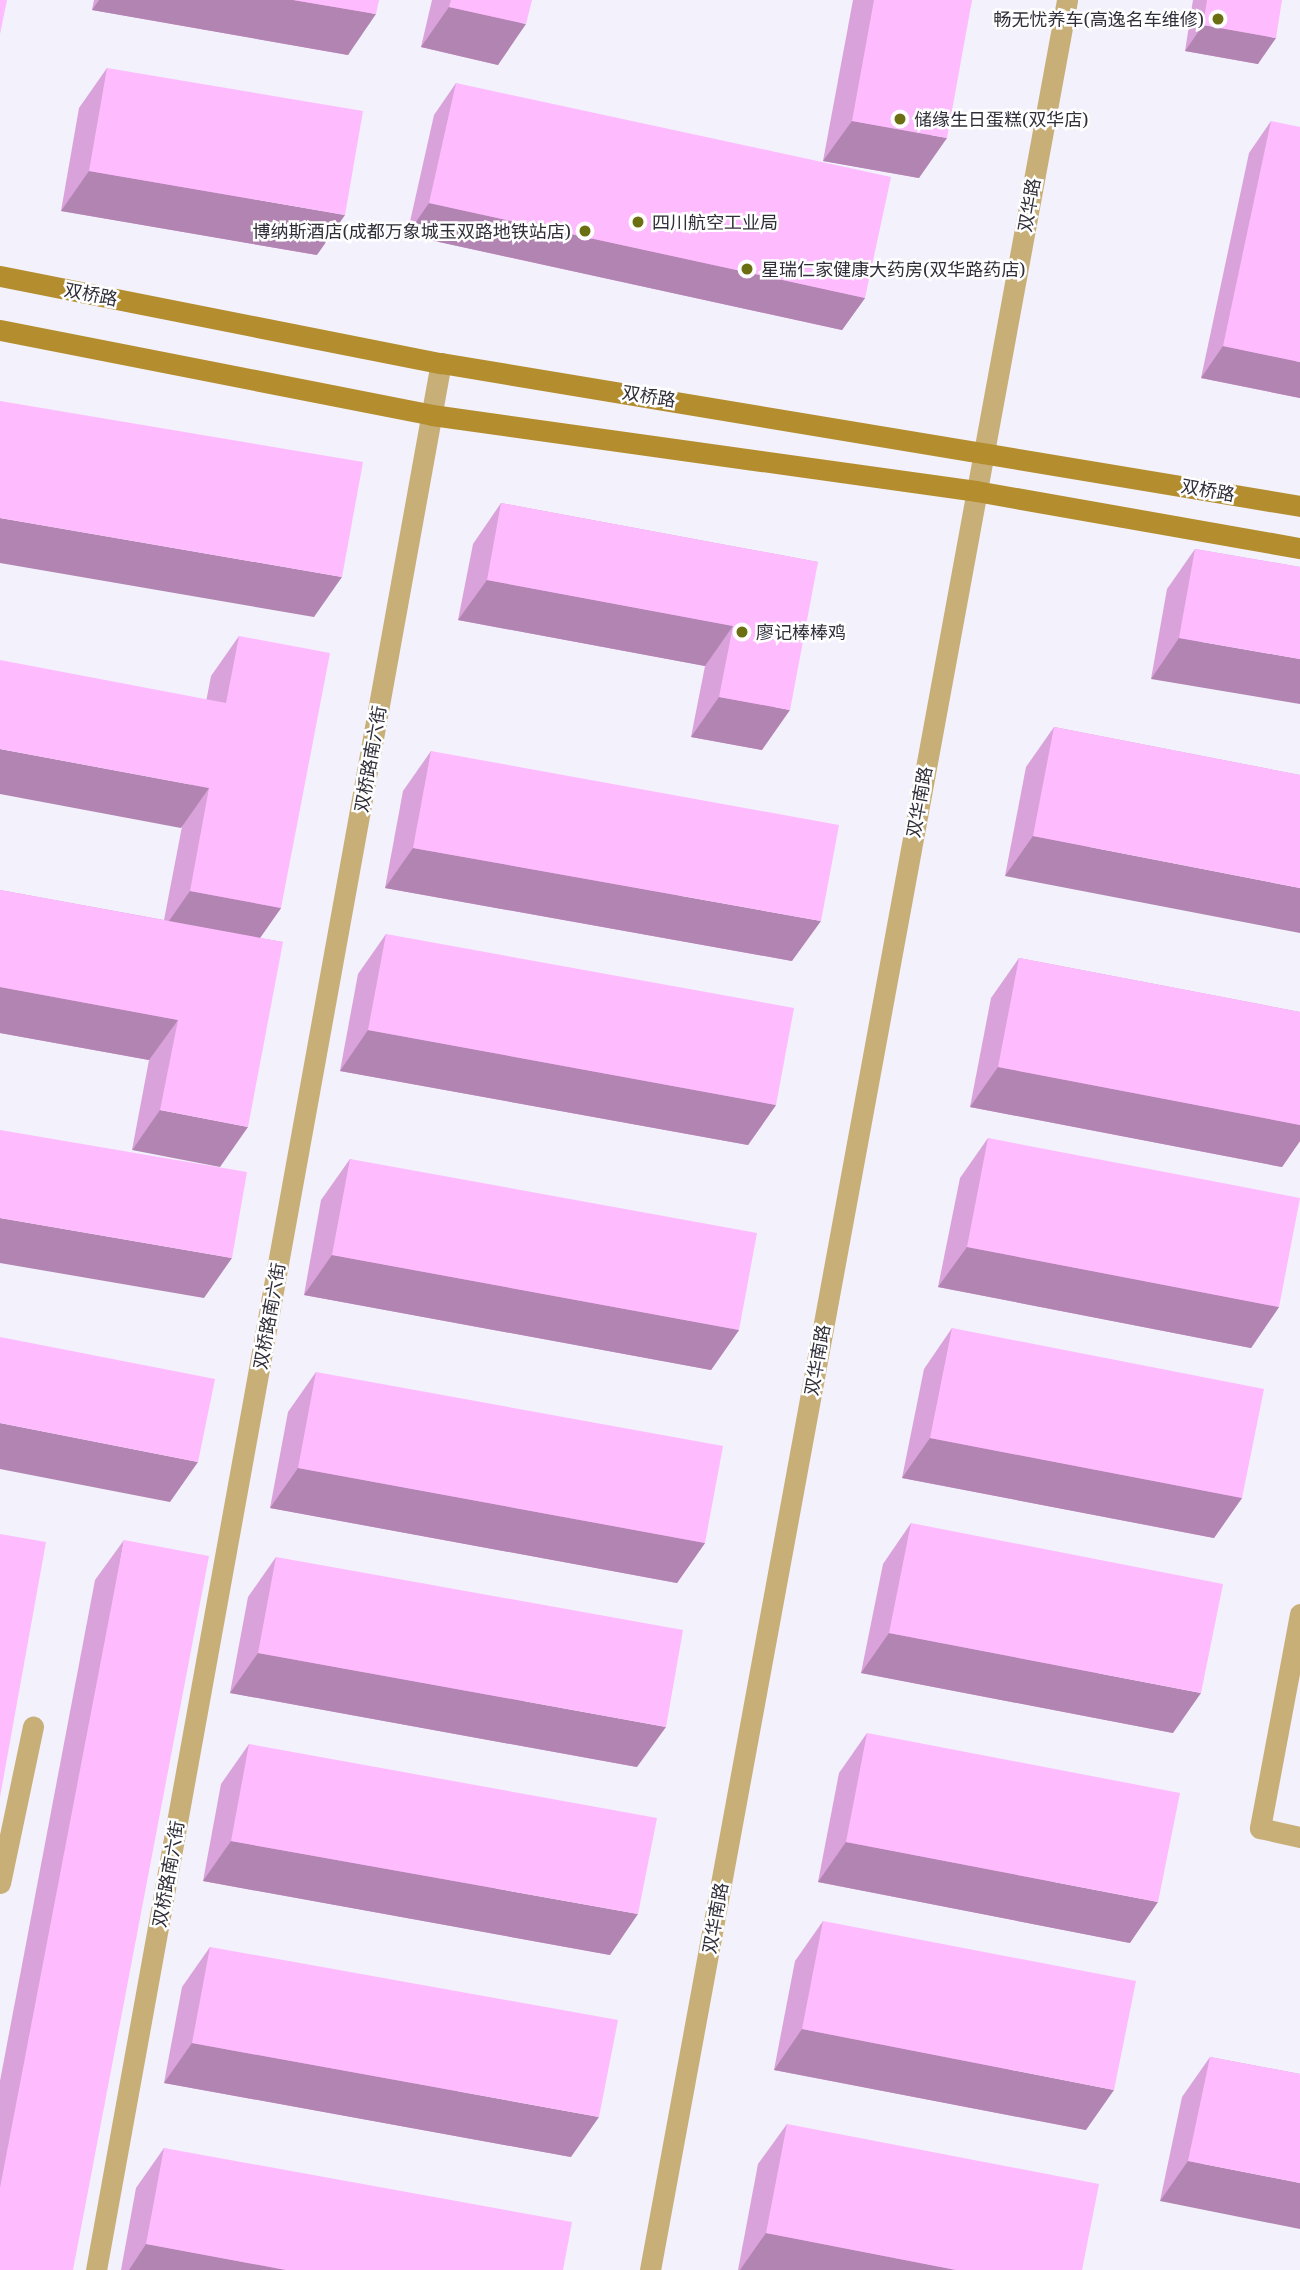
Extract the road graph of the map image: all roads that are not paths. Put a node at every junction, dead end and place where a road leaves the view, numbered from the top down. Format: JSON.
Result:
{"nodes":[{"id":1,"x":1067,"y":0,"type":"edge"},
{"id":2,"x":0,"y":276,"type":"edge"},
{"id":3,"x":0,"y":330,"type":"edge"},
{"id":4,"x":441,"y":363,"type":"junction"},
{"id":5,"x":432,"y":415,"type":"junction"},
{"id":6,"x":984,"y":450,"type":"junction"},
{"id":7,"x":976,"y":491,"type":"junction"},
{"id":8,"x":1300,"y":506,"type":"edge"},
{"id":9,"x":1300,"y":548,"type":"edge"},
{"id":10,"x":1300,"y":1614,"type":"edge"},
{"id":11,"x":33,"y":1726,"type":"dead end"},
{"id":12,"x":1300,"y":1837,"type":"edge"},
{"id":13,"x":0,"y":1883,"type":"edge"},
{"id":14,"x":96,"y":2270,"type":"edge"},
{"id":15,"x":650,"y":2270,"type":"edge"}],
"edges":[{"from":1,"to":6,"type":"street","name":"双华路"},
{"from":2,"to":4,"type":"main road","name":"双桥路"},
{"from":3,"to":5,"type":"main road"},
{"from":4,"to":5,"type":"street","name":"双桥路南六街"},
{"from":4,"to":6,"type":"main road","name":"双桥路"},
{"from":5,"to":7,"type":"main road"},
{"from":5,"to":14,"type":"street","name":"双桥路南六街"},
{"from":6,"to":7,"type":"street","name":"双华南路"},
{"from":6,"to":8,"type":"main road","name":"双桥路"},
{"from":7,"to":9,"type":"main road"},
{"from":7,"to":15,"type":"street","name":"双华南路"},
{"from":10,"to":12,"type":"street"},
{"from":11,"to":13,"type":"street"}]}
